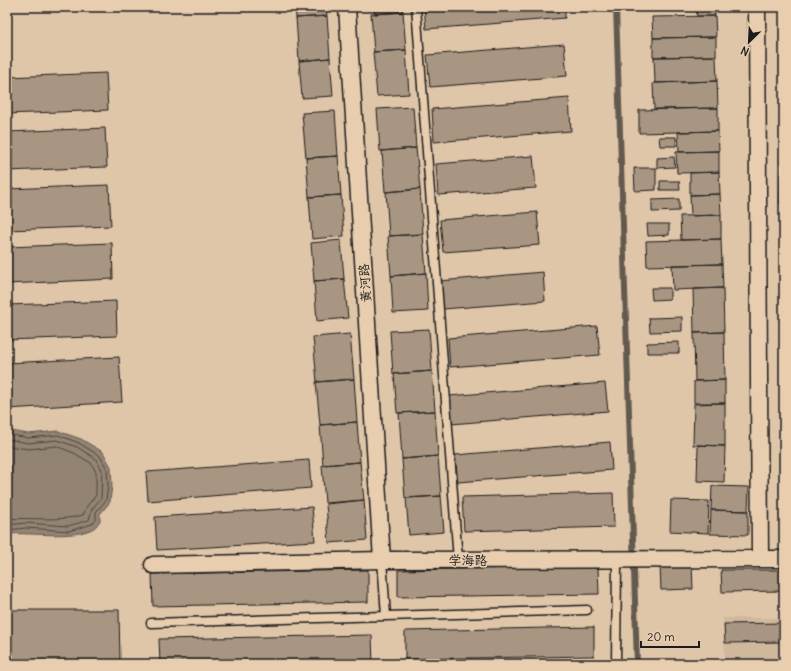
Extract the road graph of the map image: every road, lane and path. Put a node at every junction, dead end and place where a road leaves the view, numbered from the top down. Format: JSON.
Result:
{"nodes":[{"id":1,"x":347,"y":7,"type":"edge"},
{"id":2,"x":416,"y":7,"type":"edge"},
{"id":3,"x":757,"y":7,"type":"edge"},
{"id":4,"x":760,"y":559,"type":"junction"},
{"id":5,"x":784,"y":559,"type":"edge"},
{"id":6,"x":382,"y":560,"type":"junction"},
{"id":7,"x":458,"y":560,"type":"junction"},
{"id":8,"x":628,"y":560,"type":"junction"},
{"id":9,"x":153,"y":565,"type":"dead end"},
{"id":10,"x":587,"y":610,"type":"dead end"},
{"id":11,"x":386,"y":616,"type":"junction"},
{"id":12,"x":150,"y":623,"type":"dead end"},
{"id":13,"x":616,"y":664,"type":"edge"}],
"edges":[{"from":1,"to":6,"type":"street","name":"黄河路"},
{"from":2,"to":7,"type":"lane"},
{"from":3,"to":4,"type":"street"},
{"from":4,"to":5,"type":"street","name":"学海路"},
{"from":4,"to":8,"type":"street","name":"学海路"},
{"from":6,"to":7,"type":"street","name":"学海路"},
{"from":6,"to":9,"type":"street","name":"学海路"},
{"from":6,"to":11,"type":"lane"},
{"from":7,"to":8,"type":"street","name":"学海路"},
{"from":8,"to":13,"type":"lane"},
{"from":10,"to":11,"type":"lane"},
{"from":11,"to":12,"type":"lane"}]}
